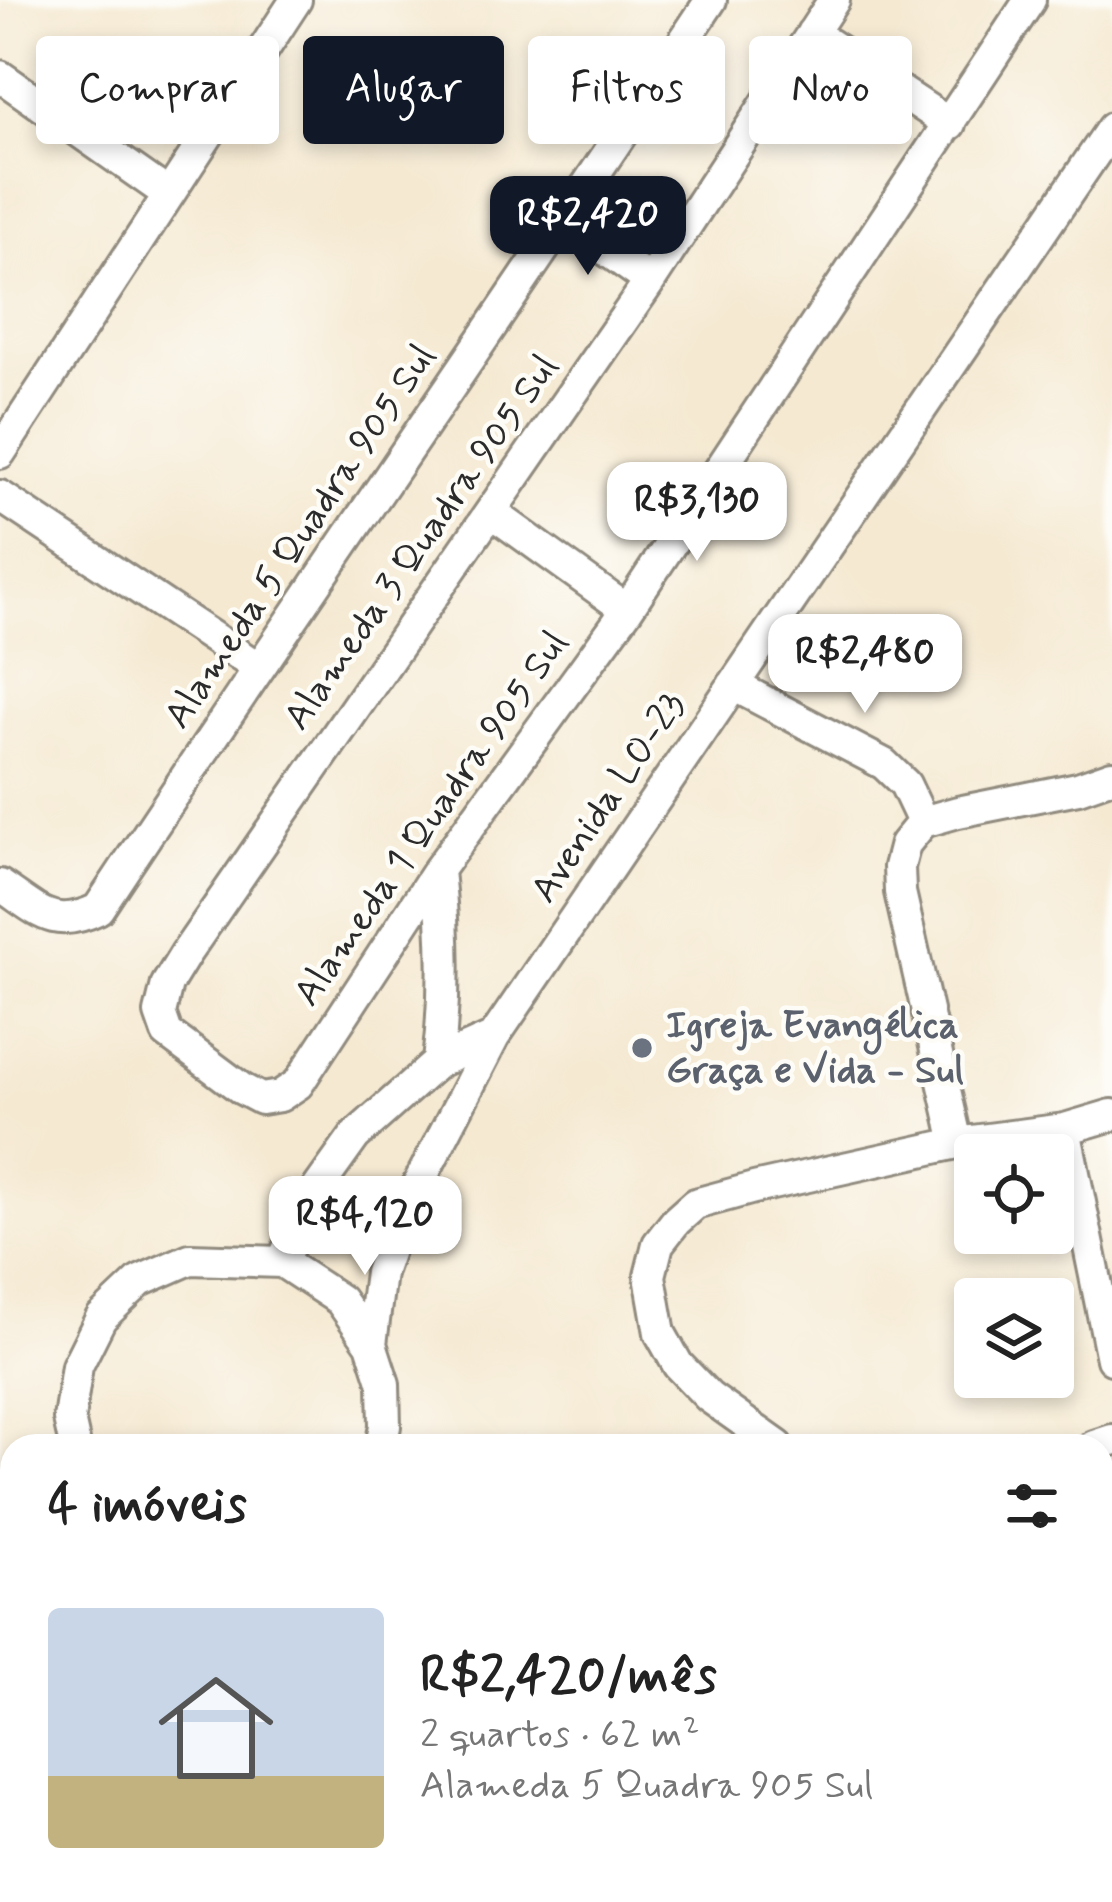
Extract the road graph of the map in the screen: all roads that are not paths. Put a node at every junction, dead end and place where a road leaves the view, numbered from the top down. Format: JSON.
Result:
{"nodes":[{"id":1,"x":296,"y":0,"type":"edge"},
{"id":2,"x":711,"y":0,"type":"edge"},
{"id":3,"x":835,"y":0,"type":"edge"},
{"id":4,"x":1030,"y":0,"type":"edge"},
{"id":5,"x":812,"y":33,"type":"junction"},
{"id":6,"x":0,"y":76,"type":"edge"},
{"id":7,"x":950,"y":124,"type":"junction"},
{"id":8,"x":1107,"y":150,"type":"edge"},
{"id":9,"x":168,"y":194,"type":"junction"},
{"id":10,"x":565,"y":221,"type":"junction"},
{"id":11,"x":650,"y":281,"type":"junction"},
{"id":12,"x":0,"y":453,"type":"edge"},
{"id":13,"x":0,"y":496,"type":"edge"},
{"id":14,"x":491,"y":512,"type":"junction"},
{"id":15,"x":626,"y":610,"type":"junction"},
{"id":16,"x":257,"y":667,"type":"junction"},
{"id":17,"x":733,"y":685,"type":"junction"},
{"id":18,"x":1112,"y":776,"type":"edge"},
{"id":19,"x":914,"y":833,"type":"junction"},
{"id":20,"x":438,"y":870,"type":"junction"},
{"id":21,"x":0,"y":885,"type":"edge"},
{"id":22,"x":494,"y":1037,"type":"junction"},
{"id":23,"x":437,"y":1062,"type":"junction"},
{"id":24,"x":298,"y":1084,"type":"joint"},
{"id":25,"x":1112,"y":1115,"type":"edge"},
{"id":26,"x":1065,"y":1129,"type":"junction"},
{"id":27,"x":955,"y":1134,"type":"edge"},
{"id":28,"x":1026,"y":1134,"type":"edge"},
{"id":29,"x":954,"y":1144,"type":"edge"},
{"id":30,"x":282,"y":1262,"type":"junction"},
{"id":31,"x":371,"y":1344,"type":"junction"},
{"id":32,"x":1112,"y":1359,"type":"edge"},
{"id":33,"x":72,"y":1434,"type":"edge"},
{"id":34,"x":390,"y":1434,"type":"edge"},
{"id":35,"x":761,"y":1434,"type":"edge"}],
"edges":[{"from":1,"to":9,"type":"street"},
{"from":2,"to":10,"type":"street","name":"Alameda 5 Quadra 905 Sul"},
{"from":3,"to":5,"type":"street","name":"Alameda 3 Quadra 905 Sul"},
{"from":4,"to":7,"type":"street","name":"Alameda 1 Quadra 905 Sul"},
{"from":5,"to":7,"type":"street"},
{"from":5,"to":11,"type":"street","name":"Alameda 3 Quadra 905 Sul"},
{"from":6,"to":9,"type":"street"},
{"from":7,"to":15,"type":"street","name":"Alameda 1 Quadra 905 Sul"},
{"from":8,"to":17,"type":"street","name":"Avenida LO-23"},
{"from":9,"to":12,"type":"street"},
{"from":10,"to":11,"type":"street"},
{"from":10,"to":16,"type":"street","name":"Alameda 5 Quadra 905 Sul"},
{"from":11,"to":14,"type":"street","name":"Alameda 3 Quadra 905 Sul"},
{"from":13,"to":16,"type":"street"},
{"from":14,"to":15,"type":"street"},
{"from":14,"to":24,"type":"street","name":"Alameda 3 Quadra 905 Sul"},
{"from":15,"to":20,"type":"street","name":"Alameda 1 Quadra 905 Sul"},
{"from":16,"to":21,"type":"street","name":"Alameda 5 Quadra 905 Sul"},
{"from":17,"to":19,"type":"street"},
{"from":17,"to":22,"type":"street","name":"Avenida LO-23"},
{"from":18,"to":19,"type":"street"},
{"from":19,"to":27,"type":"street"},
{"from":20,"to":23,"type":"street"},
{"from":20,"to":24,"type":"street","name":"Alameda 1 Quadra 905 Sul"},
{"from":22,"to":23,"type":"street"},
{"from":22,"to":31,"type":"street","name":"Avenida LO-23"},
{"from":23,"to":30,"type":"street"},
{"from":25,"to":26,"type":"street"},
{"from":26,"to":28,"type":"street"},
{"from":26,"to":32,"type":"street"},
{"from":29,"to":35,"type":"street"},
{"from":30,"to":31,"type":"street"},
{"from":30,"to":33,"type":"street"},
{"from":31,"to":34,"type":"street"}]}
